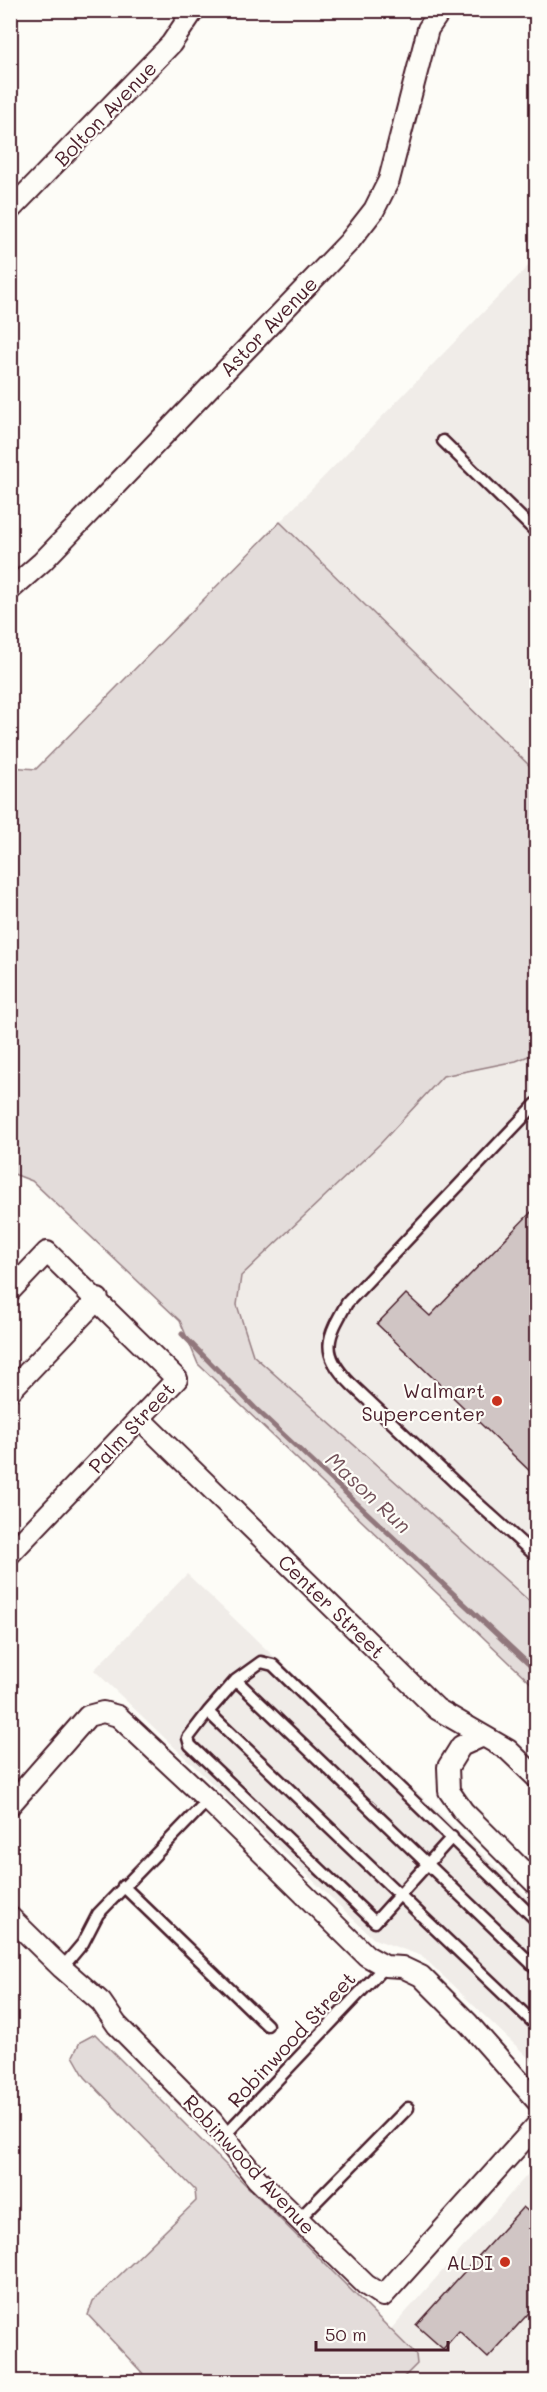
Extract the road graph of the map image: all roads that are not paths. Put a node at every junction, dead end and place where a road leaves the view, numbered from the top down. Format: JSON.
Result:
{"nodes":[{"id":1,"x":194,"y":10,"type":"edge"},
{"id":2,"x":441,"y":10,"type":"edge"},
{"id":3,"x":10,"y":210,"type":"edge"},
{"id":4,"x":443,"y":441,"type":"dead end"},
{"id":5,"x":537,"y":532,"type":"edge"},
{"id":6,"x":10,"y":590,"type":"edge"},
{"id":7,"x":537,"y":1104,"type":"edge"},
{"id":8,"x":10,"y":1291,"type":"edge"},
{"id":9,"x":98,"y":1299,"type":"junction"},
{"id":10,"x":10,"y":1391,"type":"edge"},
{"id":11,"x":140,"y":1419,"type":"junction"},
{"id":12,"x":13,"y":1546,"type":"edge"},
{"id":13,"x":537,"y":1556,"type":"edge"},
{"id":14,"x":236,"y":1680,"type":"junction"},
{"id":15,"x":208,"y":1712,"type":"junction"},
{"id":16,"x":483,"y":1736,"type":"junction"},
{"id":17,"x":537,"y":1777,"type":"edge"},
{"id":18,"x":208,"y":1800,"type":"junction"},
{"id":19,"x":10,"y":1805,"type":"edge"},
{"id":20,"x":452,"y":1837,"type":"junction"},
{"id":21,"x":428,"y":1863,"type":"junction"},
{"id":22,"x":537,"y":1884,"type":"edge"},
{"id":23,"x":123,"y":1886,"type":"junction"},
{"id":24,"x":400,"y":1894,"type":"junction"},
{"id":25,"x":10,"y":1917,"type":"edge"},
{"id":26,"x":537,"y":1920,"type":"edge"},
{"id":27,"x":385,"y":1966,"type":"junction"},
{"id":28,"x":62,"y":1968,"type":"junction"},
{"id":29,"x":537,"y":1968,"type":"edge"},
{"id":30,"x":267,"y":2025,"type":"dead end"},
{"id":31,"x":537,"y":2025,"type":"edge"},
{"id":32,"x":537,"y":2100,"type":"edge"},
{"id":33,"x":408,"y":2108,"type":"dead end"},
{"id":34,"x":537,"y":2126,"type":"edge"},
{"id":35,"x":223,"y":2137,"type":"junction"},
{"id":36,"x":299,"y":2219,"type":"junction"}],
"edges":[{"from":1,"to":3,"type":"street","name":"Bolton Avenue"},
{"from":2,"to":6,"type":"street","name":"Astor Avenue"},
{"from":4,"to":5,"type":"lane"},
{"from":7,"to":13,"type":"lane"},
{"from":8,"to":9,"type":"street","name":"Palm Street"},
{"from":9,"to":10,"type":"street"},
{"from":9,"to":11,"type":"street","name":"Palm Street"},
{"from":11,"to":12,"type":"street","name":"Palm Street"},
{"from":11,"to":16,"type":"street","name":"Center Street"},
{"from":14,"to":15,"type":"lane"},
{"from":14,"to":20,"type":"lane"},
{"from":14,"to":21,"type":"lane"},
{"from":15,"to":24,"type":"lane"},
{"from":15,"to":24,"type":"lane"},
{"from":16,"to":17,"type":"street","name":"Center Street"},
{"from":16,"to":22,"type":"street"},
{"from":18,"to":19,"type":"street"},
{"from":18,"to":23,"type":"lane"},
{"from":18,"to":27,"type":"street"},
{"from":20,"to":21,"type":"lane"},
{"from":20,"to":26,"type":"lane"},
{"from":21,"to":24,"type":"lane"},
{"from":21,"to":29,"type":"lane"},
{"from":23,"to":28,"type":"lane"},
{"from":23,"to":30,"type":"lane","name":"Robinwood Street"},
{"from":24,"to":31,"type":"lane"},
{"from":25,"to":28,"type":"street","name":"Robinwood Avenue"},
{"from":27,"to":32,"type":"street"},
{"from":27,"to":35,"type":"lane","name":"Robinwood Street"},
{"from":28,"to":35,"type":"street","name":"Robinwood Avenue"},
{"from":33,"to":36,"type":"lane"},
{"from":34,"to":36,"type":"street","name":"Robinwood Avenue"},
{"from":35,"to":36,"type":"street","name":"Robinwood Avenue"}]}
